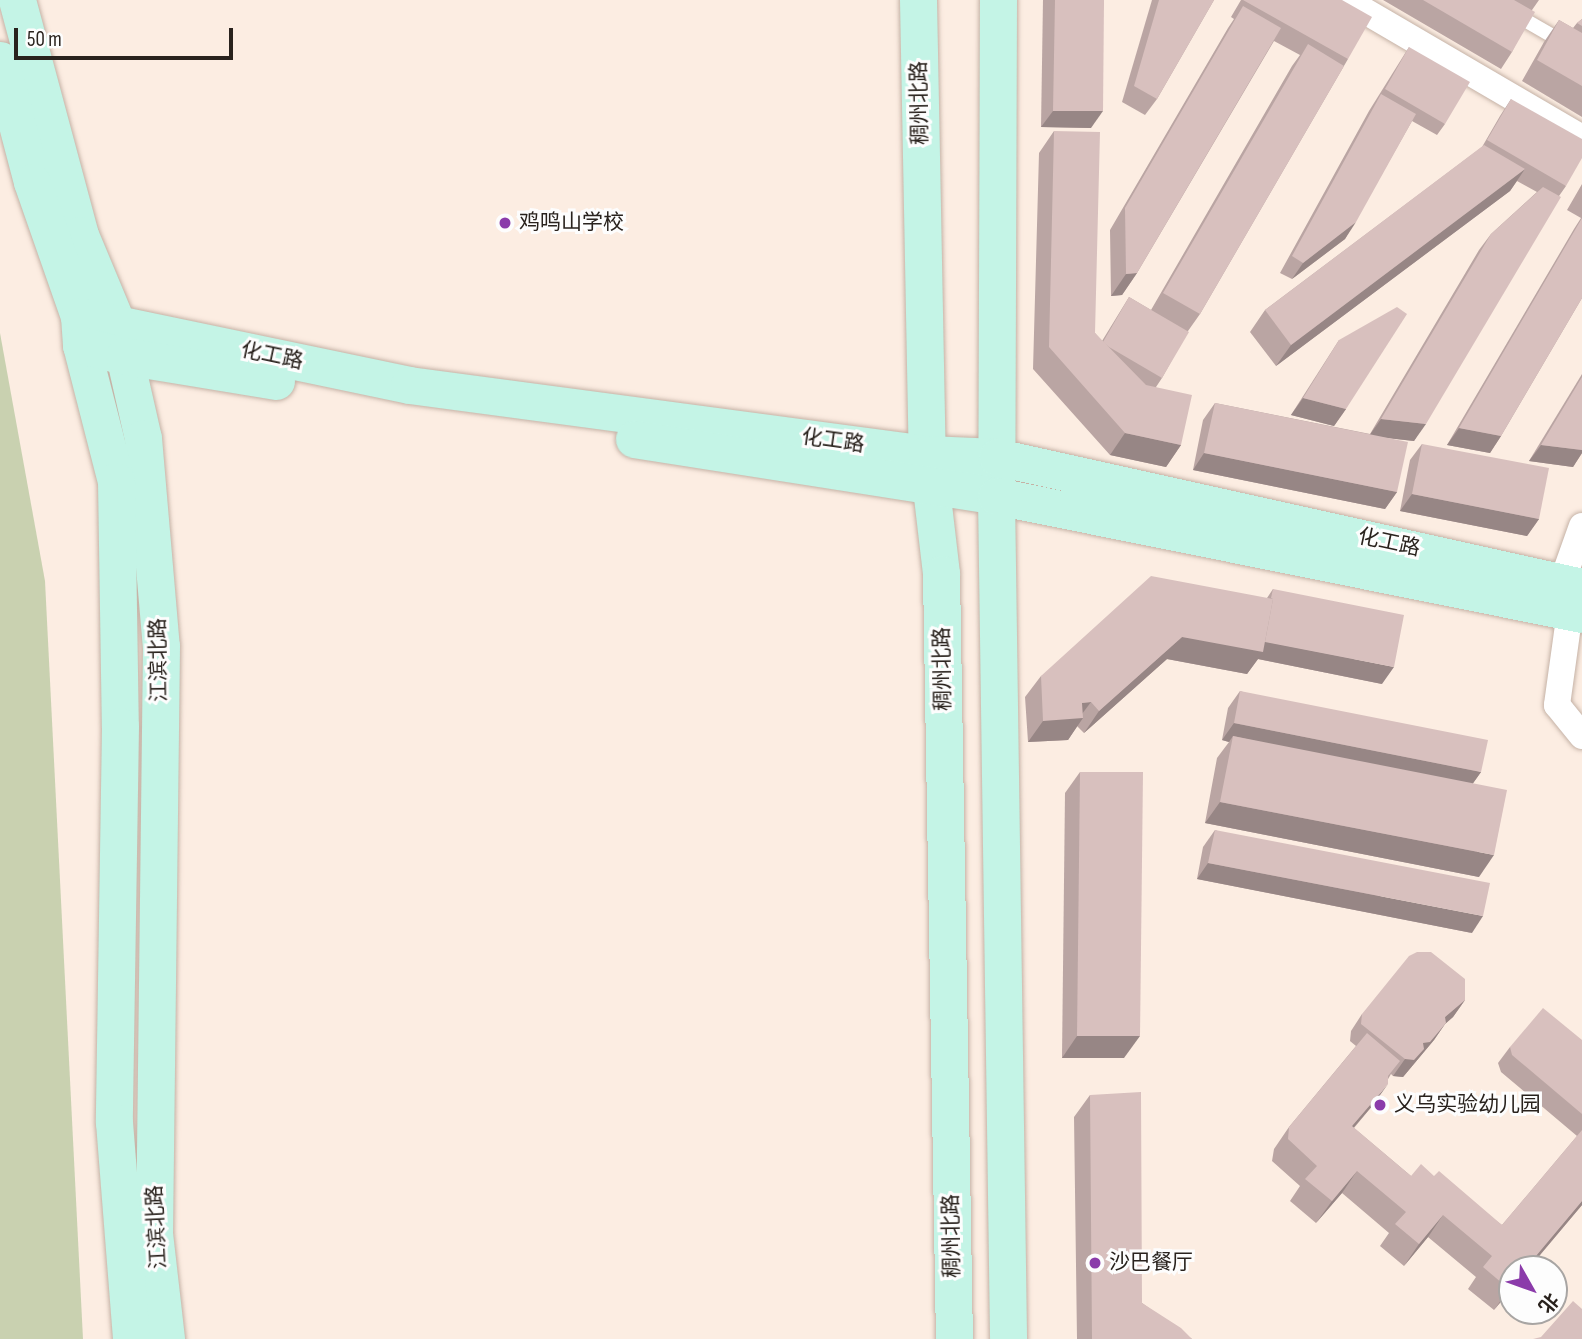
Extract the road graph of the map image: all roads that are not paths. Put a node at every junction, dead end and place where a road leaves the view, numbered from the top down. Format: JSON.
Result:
{"nodes":[{"id":1,"x":17,"y":0,"type":"edge"},
{"id":2,"x":918,"y":0,"type":"edge"},
{"id":3,"x":998,"y":0,"type":"edge"},
{"id":4,"x":1346,"y":0,"type":"edge"},
{"id":5,"x":1490,"y":0,"type":"edge"},
{"id":6,"x":1582,"y":53,"type":"edge"},
{"id":7,"x":0,"y":60,"type":"edge"},
{"id":8,"x":1582,"y":138,"type":"edge"},
{"id":9,"x":80,"y":331,"type":"junction"},
{"id":10,"x":121,"y":340,"type":"junction"},
{"id":11,"x":997,"y":457,"type":"junction"},
{"id":12,"x":931,"y":471,"type":"junction"},
{"id":13,"x":996,"y":496,"type":"junction"},
{"id":14,"x":1582,"y":526,"type":"edge"},
{"id":15,"x":1574,"y":598,"type":"edge"},
{"id":16,"x":1582,"y":736,"type":"edge"},
{"id":17,"x":131,"y":1339,"type":"edge"},
{"id":18,"x":166,"y":1339,"type":"edge"},
{"id":19,"x":954,"y":1339,"type":"edge"},
{"id":20,"x":1008,"y":1339,"type":"edge"}],
"edges":[{"from":1,"to":10,"type":"main road","name":"江滨北路"},
{"from":2,"to":12,"type":"main road","name":"稠州北路"},
{"from":3,"to":11,"type":"main road"},
{"from":4,"to":8,"type":"street"},
{"from":5,"to":6,"type":"lane"},
{"from":7,"to":9,"type":"main road","name":"江滨北路"},
{"from":9,"to":10,"type":"main road","name":"化工路"},
{"from":9,"to":17,"type":"main road","name":"江滨北路"},
{"from":10,"to":12,"type":"main road","name":"化工路"},
{"from":10,"to":18,"type":"main road","name":"江滨北路"},
{"from":11,"to":12,"type":"main road","name":"化工路"},
{"from":11,"to":13,"type":"main road"},
{"from":11,"to":15,"type":"main road","name":"化工路"},
{"from":12,"to":13,"type":"main road","name":"化工路"},
{"from":12,"to":19,"type":"main road","name":"稠州北路"},
{"from":13,"to":15,"type":"main road","name":"化工路"},
{"from":13,"to":20,"type":"main road"},
{"from":14,"to":15,"type":"street"},
{"from":15,"to":16,"type":"street"}]}
